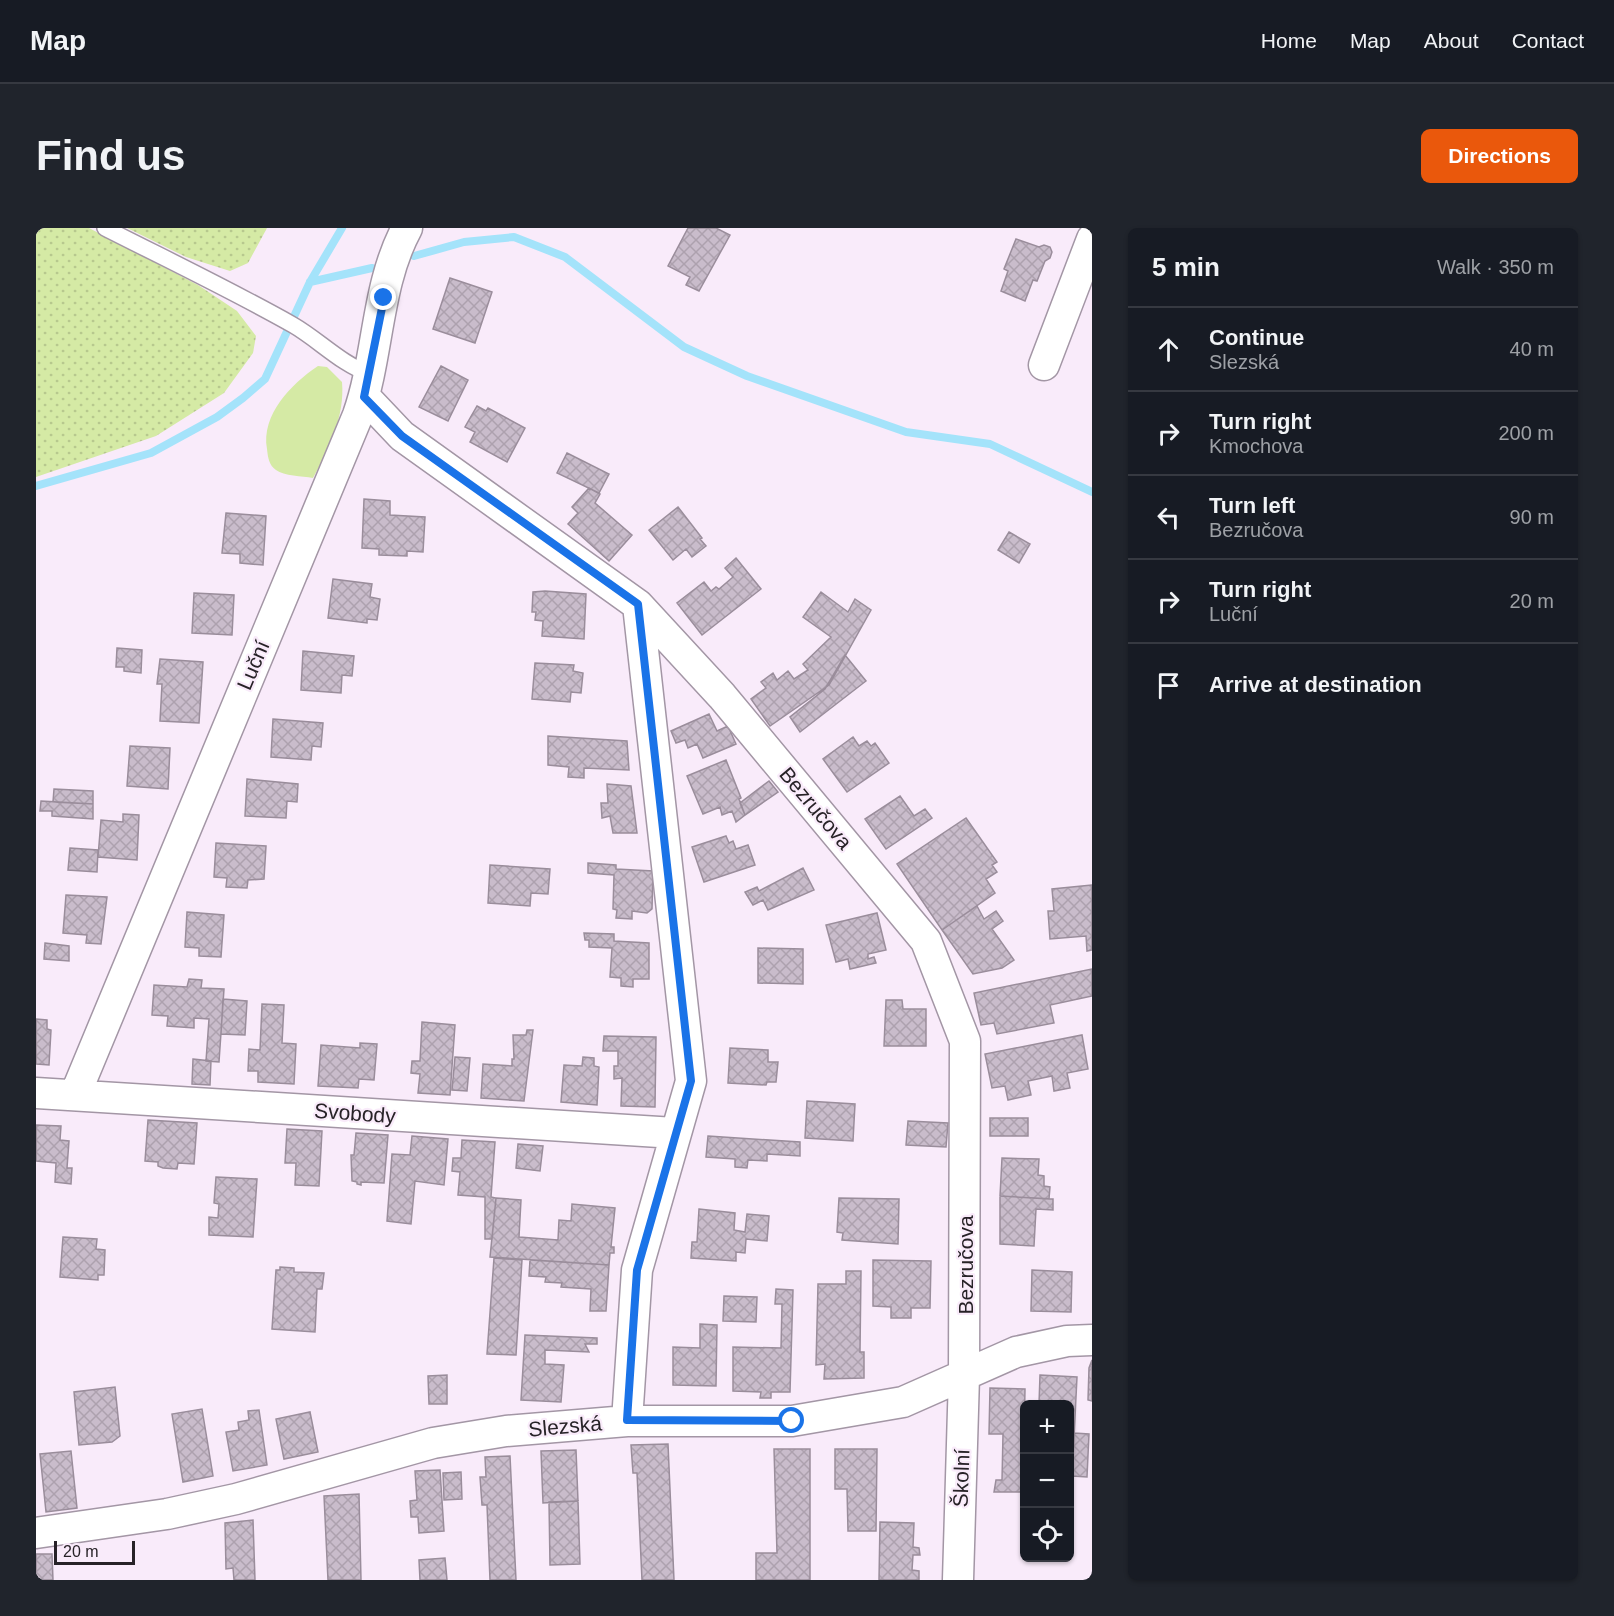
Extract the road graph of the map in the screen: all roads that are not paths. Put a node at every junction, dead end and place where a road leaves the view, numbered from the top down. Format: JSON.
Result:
{"nodes":[{"id":1,"x":105,"y":228,"type":"edge"},
{"id":2,"x":407,"y":228,"type":"edge"},
{"id":3,"x":1092,"y":240,"type":"edge"},
{"id":4,"x":1044,"y":365,"type":"dead end"},
{"id":5,"x":367,"y":385,"type":"junction"},
{"id":6,"x":638,"y":604,"type":"junction"},
{"id":7,"x":36,"y":1093,"type":"edge"},
{"id":8,"x":75,"y":1095,"type":"junction"},
{"id":9,"x":675,"y":1133,"type":"junction"},
{"id":10,"x":1092,"y":1340,"type":"edge"},
{"id":11,"x":964,"y":1376,"type":"junction"},
{"id":12,"x":627,"y":1420,"type":"junction"},
{"id":13,"x":36,"y":1533,"type":"edge"},
{"id":14,"x":958,"y":1580,"type":"edge"}],
"edges":[{"from":1,"to":5,"type":"lane"},
{"from":2,"to":5,"type":"street","name":"Luční"},
{"from":3,"to":4,"type":"street"},
{"from":5,"to":6,"type":"street","name":"Bezručova"},
{"from":5,"to":8,"type":"street","name":"Luční"},
{"from":6,"to":9,"type":"street"},
{"from":6,"to":11,"type":"street","name":"Bezručova"},
{"from":7,"to":8,"type":"street","name":"Svobody"},
{"from":8,"to":9,"type":"street","name":"Svobody"},
{"from":9,"to":12,"type":"street"},
{"from":10,"to":11,"type":"street","name":"Slezská"},
{"from":11,"to":12,"type":"street","name":"Slezská"},
{"from":11,"to":14,"type":"street","name":"Školní"},
{"from":12,"to":13,"type":"street","name":"Slezská"}]}
